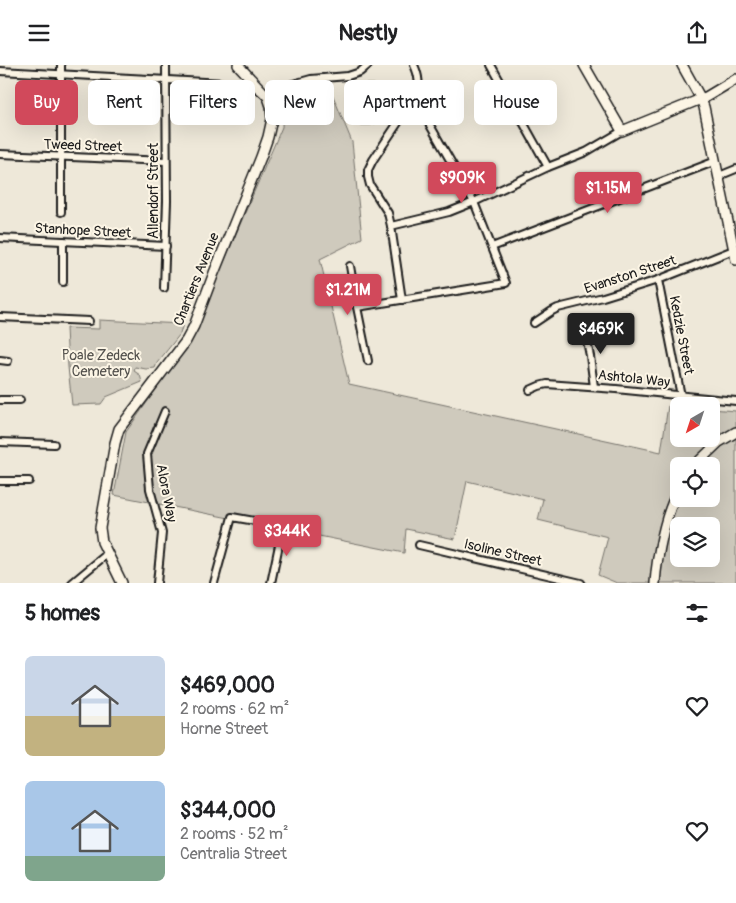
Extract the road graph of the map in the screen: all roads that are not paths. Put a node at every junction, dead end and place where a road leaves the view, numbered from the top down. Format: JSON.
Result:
{"nodes":[{"id":1,"x":61,"y":65,"type":"edge"},
{"id":2,"x":166,"y":65,"type":"edge"},
{"id":3,"x":238,"y":65,"type":"edge"},
{"id":4,"x":368,"y":65,"type":"edge"},
{"id":5,"x":414,"y":65,"type":"edge"},
{"id":6,"x":491,"y":65,"type":"edge"},
{"id":7,"x":584,"y":65,"type":"edge"},
{"id":8,"x":682,"y":65,"type":"edge"},
{"id":9,"x":0,"y":71,"type":"edge"},
{"id":10,"x":61,"y":75,"type":"junction"},
{"id":11,"x":736,"y":79,"type":"edge"},
{"id":12,"x":166,"y":80,"type":"junction"},
{"id":13,"x":307,"y":80,"type":"edge"},
{"id":14,"x":265,"y":94,"type":"edge"},
{"id":15,"x":265,"y":95,"type":"edge"},
{"id":16,"x":701,"y":99,"type":"junction"},
{"id":17,"x":271,"y":125,"type":"edge"},
{"id":18,"x":430,"y":125,"type":"edge"},
{"id":19,"x":622,"y":131,"type":"junction"},
{"id":20,"x":0,"y":154,"type":"edge"},
{"id":21,"x":61,"y":157,"type":"junction"},
{"id":22,"x":166,"y":161,"type":"junction"},
{"id":23,"x":716,"y":161,"type":"junction"},
{"id":24,"x":548,"y":167,"type":"junction"},
{"id":25,"x":736,"y":169,"type":"edge"},
{"id":26,"x":719,"y":176,"type":"junction"},
{"id":27,"x":474,"y":203,"type":"junction"},
{"id":28,"x":61,"y":212,"type":"dead end"},
{"id":29,"x":391,"y":226,"type":"junction"},
{"id":30,"x":0,"y":239,"type":"edge"},
{"id":31,"x":63,"y":241,"type":"junction"},
{"id":32,"x":166,"y":246,"type":"junction"},
{"id":33,"x":492,"y":247,"type":"junction"},
{"id":34,"x":735,"y":250,"type":"edge"},
{"id":35,"x":736,"y":260,"type":"edge"},
{"id":36,"x":350,"y":266,"type":"dead end"},
{"id":37,"x":658,"y":279,"type":"junction"},
{"id":38,"x":63,"y":282,"type":"dead end"},
{"id":39,"x":164,"y":288,"type":"dead end"},
{"id":40,"x":402,"y":300,"type":"junction"},
{"id":41,"x":357,"y":307,"type":"junction"},
{"id":42,"x":0,"y":317,"type":"edge"},
{"id":43,"x":89,"y":321,"type":"dead end"},
{"id":44,"x":534,"y":323,"type":"dead end"},
{"id":45,"x":584,"y":327,"type":"dead end"},
{"id":46,"x":0,"y":360,"type":"edge"},
{"id":47,"x":8,"y":361,"type":"dead end"},
{"id":48,"x":368,"y":361,"type":"dead end"},
{"id":49,"x":594,"y":387,"type":"junction"},
{"id":50,"x":530,"y":390,"type":"dead end"},
{"id":51,"x":681,"y":396,"type":"junction"},
{"id":52,"x":0,"y":400,"type":"edge"},
{"id":53,"x":20,"y":401,"type":"dead end"},
{"id":54,"x":736,"y":401,"type":"edge"},
{"id":55,"x":165,"y":411,"type":"dead end"},
{"id":56,"x":736,"y":432,"type":"edge"},
{"id":57,"x":0,"y":442,"type":"edge"},
{"id":58,"x":54,"y":444,"type":"dead end"},
{"id":59,"x":703,"y":457,"type":"edge"},
{"id":60,"x":0,"y":481,"type":"edge"},
{"id":61,"x":29,"y":481,"type":"dead end"},
{"id":62,"x":671,"y":507,"type":"edge"},
{"id":63,"x":419,"y":545,"type":"dead end"},
{"id":64,"x":107,"y":554,"type":"junction"},
{"id":65,"x":72,"y":583,"type":"edge"},
{"id":66,"x":122,"y":583,"type":"edge"},
{"id":67,"x":156,"y":583,"type":"edge"},
{"id":68,"x":214,"y":583,"type":"edge"},
{"id":69,"x":271,"y":583,"type":"edge"},
{"id":70,"x":581,"y":583,"type":"edge"},
{"id":71,"x":655,"y":583,"type":"edge"}],
"edges":[{"from":1,"to":10,"type":"street"},
{"from":2,"to":12,"type":"street","name":"Allendorf Street"},
{"from":3,"to":14,"type":"street"},
{"from":4,"to":13,"type":"street"},
{"from":5,"to":29,"type":"street"},
{"from":6,"to":24,"type":"street"},
{"from":7,"to":19,"type":"street"},
{"from":8,"to":16,"type":"street"},
{"from":9,"to":10,"type":"street"},
{"from":10,"to":12,"type":"street"},
{"from":10,"to":21,"type":"street"},
{"from":11,"to":16,"type":"street"},
{"from":12,"to":15,"type":"street"},
{"from":12,"to":22,"type":"street","name":"Allendorf Street"},
{"from":16,"to":19,"type":"street"},
{"from":16,"to":23,"type":"street"},
{"from":17,"to":64,"type":"street","name":"Chartiers Avenue"},
{"from":18,"to":27,"type":"street"},
{"from":19,"to":24,"type":"street"},
{"from":20,"to":21,"type":"street","name":"Tweed Street"},
{"from":21,"to":22,"type":"street","name":"Tweed Street"},
{"from":21,"to":28,"type":"street"},
{"from":22,"to":32,"type":"street","name":"Allendorf Street"},
{"from":23,"to":26,"type":"street"},
{"from":23,"to":33,"type":"street"},
{"from":24,"to":27,"type":"street"},
{"from":25,"to":26,"type":"street"},
{"from":26,"to":34,"type":"street"},
{"from":27,"to":29,"type":"street"},
{"from":27,"to":33,"type":"street"},
{"from":29,"to":40,"type":"street"},
{"from":30,"to":31,"type":"street","name":"Stanhope Street"},
{"from":31,"to":32,"type":"street","name":"Stanhope Street"},
{"from":31,"to":38,"type":"street"},
{"from":32,"to":39,"type":"street","name":"Allendorf Street"},
{"from":33,"to":40,"type":"street"},
{"from":34,"to":35,"type":"street"},
{"from":34,"to":37,"type":"street","name":"Evanston Street"},
{"from":36,"to":41,"type":"street"},
{"from":37,"to":44,"type":"street","name":"Evanston Street"},
{"from":37,"to":51,"type":"street","name":"Kedzie Street"},
{"from":40,"to":41,"type":"street"},
{"from":41,"to":48,"type":"street"},
{"from":42,"to":43,"type":"street"},
{"from":45,"to":49,"type":"street"},
{"from":46,"to":47,"type":"street"},
{"from":49,"to":50,"type":"street","name":"Ashtola Way"},
{"from":49,"to":51,"type":"street","name":"Ashtola Way"},
{"from":51,"to":54,"type":"street","name":"Ashtola Way"},
{"from":52,"to":53,"type":"street"},
{"from":55,"to":67,"type":"street","name":"Alora Way"},
{"from":56,"to":59,"type":"street"},
{"from":57,"to":58,"type":"street"},
{"from":60,"to":61,"type":"street"},
{"from":62,"to":71,"type":"street"},
{"from":63,"to":70,"type":"street","name":"Isoline Street"},
{"from":64,"to":65,"type":"street"},
{"from":64,"to":66,"type":"street","name":"Chartiers Avenue"},
{"from":68,"to":69,"type":"street"}]}
